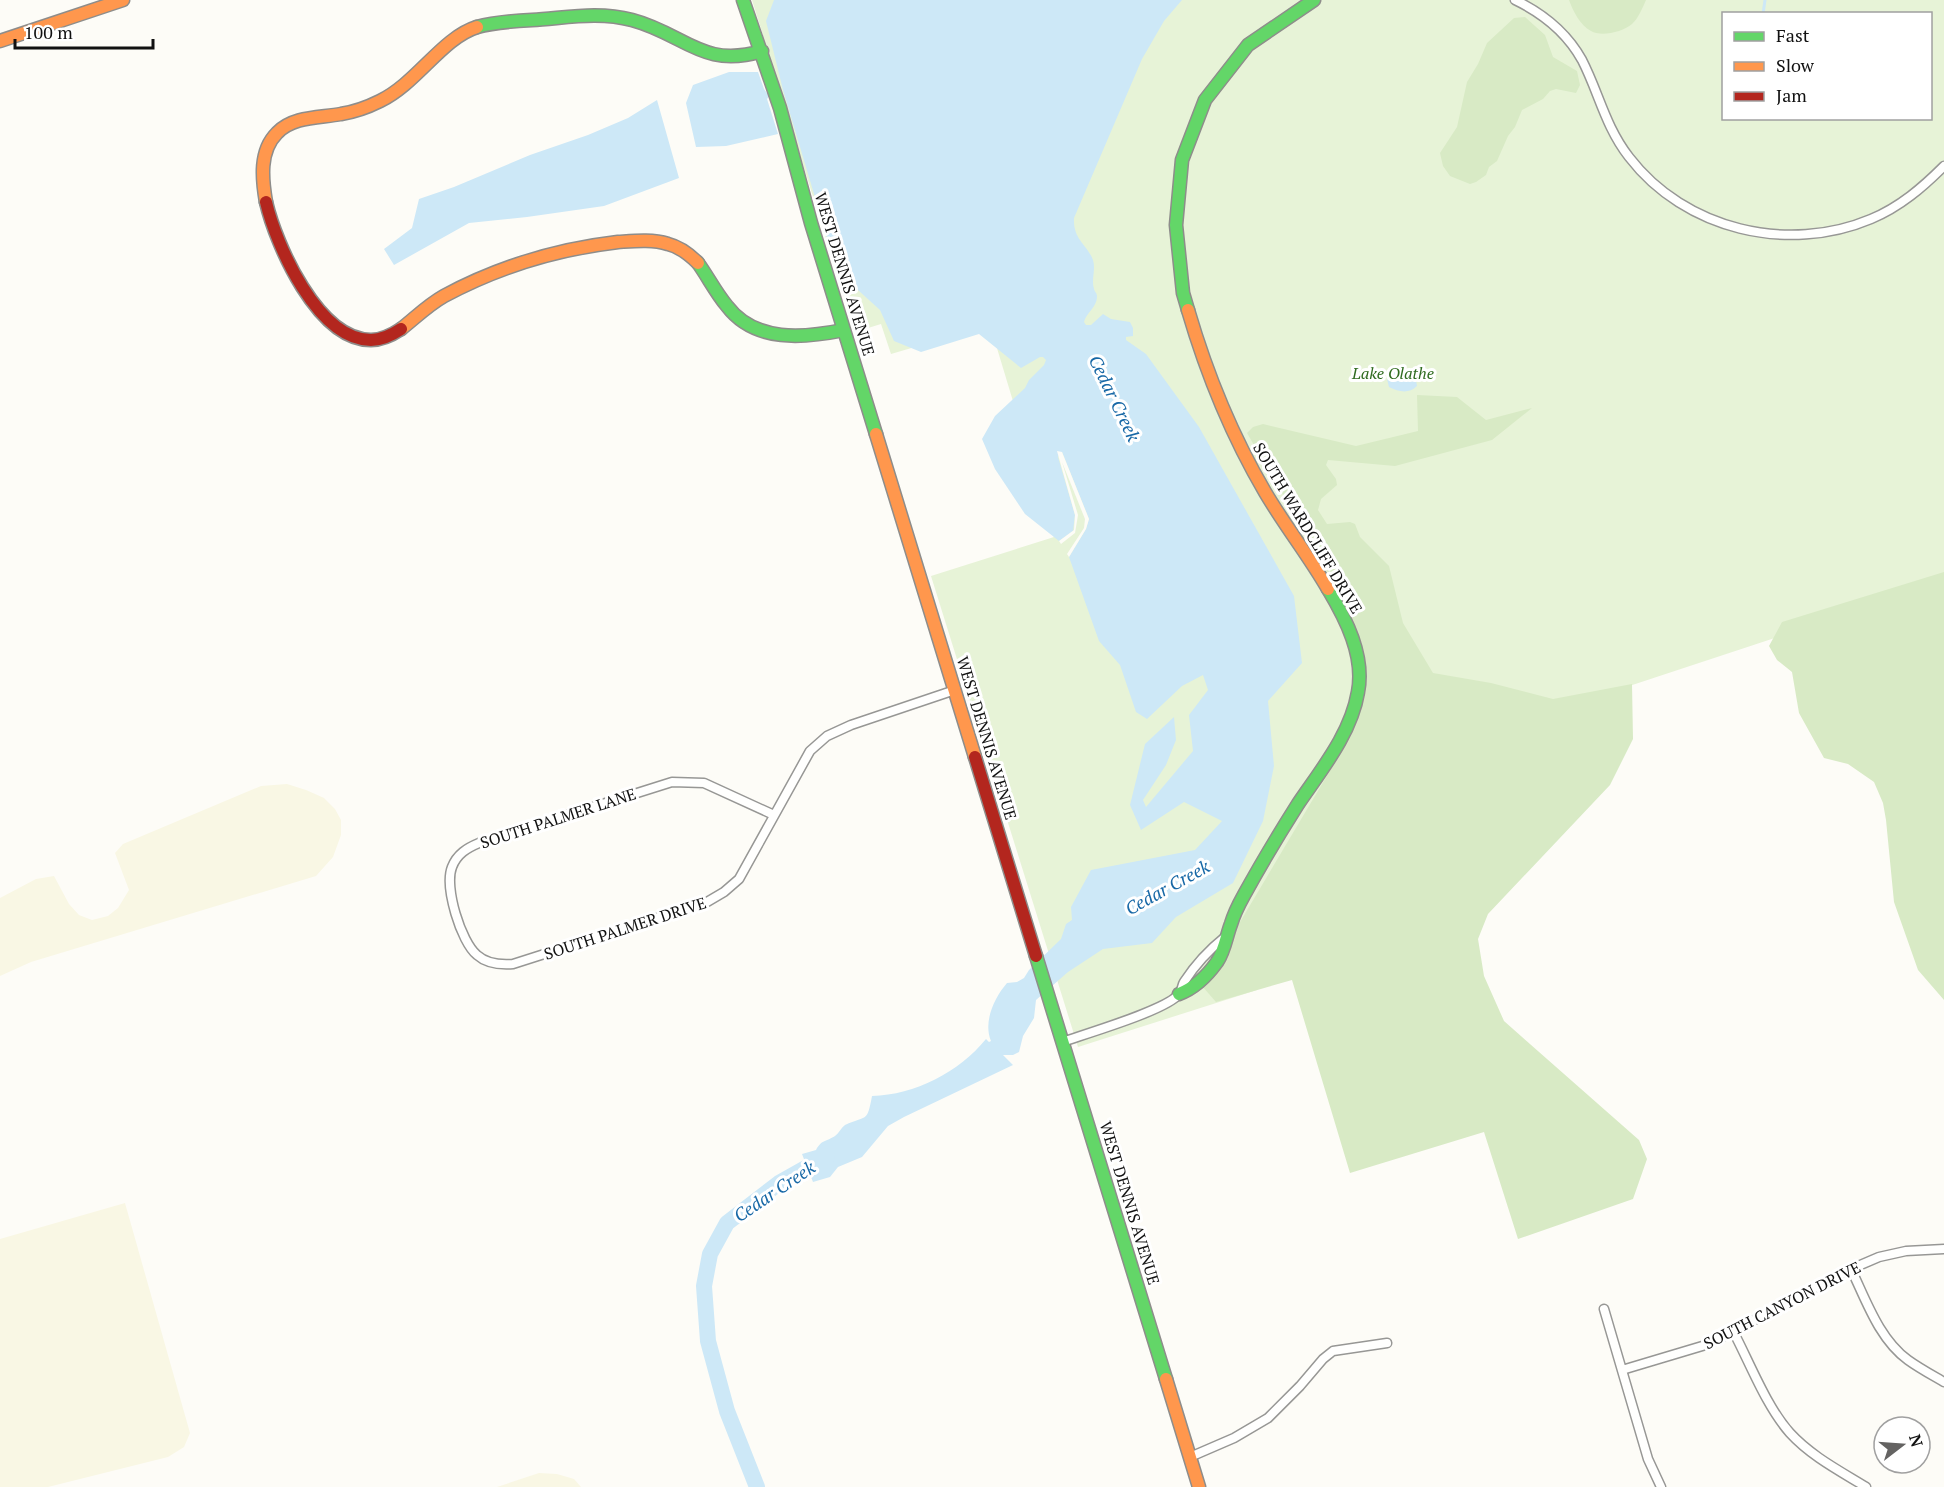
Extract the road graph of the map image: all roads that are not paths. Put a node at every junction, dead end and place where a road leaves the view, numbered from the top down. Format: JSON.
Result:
{"nodes":[{"id":1,"x":123,"y":0,"type":"edge"},
{"id":2,"x":743,"y":0,"type":"edge"},
{"id":3,"x":1314,"y":0,"type":"edge"},
{"id":4,"x":1515,"y":0,"type":"edge"},
{"id":5,"x":0,"y":41,"type":"edge"},
{"id":6,"x":762,"y":51,"type":"junction"},
{"id":7,"x":1944,"y":166,"type":"edge"},
{"id":8,"x":844,"y":330,"type":"junction"},
{"id":9,"x":955,"y":690,"type":"junction"},
{"id":10,"x":774,"y":815,"type":"junction"},
{"id":11,"x":523,"y":960,"type":"joint"},
{"id":12,"x":1179,"y":994,"type":"joint"},
{"id":13,"x":1062,"y":1042,"type":"junction"},
{"id":14,"x":1944,"y":1249,"type":"edge"},
{"id":15,"x":1851,"y":1269,"type":"junction"},
{"id":16,"x":1604,"y":1309,"type":"dead end"},
{"id":17,"x":1733,"y":1331,"type":"junction"},
{"id":18,"x":1387,"y":1343,"type":"dead end"},
{"id":19,"x":1622,"y":1370,"type":"junction"},
{"id":20,"x":1944,"y":1382,"type":"edge"},
{"id":21,"x":1190,"y":1457,"type":"junction"},
{"id":22,"x":1199,"y":1487,"type":"edge"},
{"id":23,"x":1661,"y":1487,"type":"edge"},
{"id":24,"x":1866,"y":1487,"type":"edge"}],
"edges":[{"from":1,"to":5,"type":"street"},
{"from":2,"to":6,"type":"street","name":"WEST DENNIS AVENUE"},
{"from":3,"to":12,"type":"street","name":"SOUTH WARDCLIFF DRIVE"},
{"from":4,"to":7,"type":"street"},
{"from":6,"to":8,"type":"street","name":"WEST DENNIS AVENUE"},
{"from":6,"to":8,"type":"street"},
{"from":8,"to":9,"type":"street","name":"WEST DENNIS AVENUE"},
{"from":9,"to":10,"type":"street","name":"SOUTH PALMER DRIVE"},
{"from":9,"to":13,"type":"street","name":"WEST DENNIS AVENUE"},
{"from":10,"to":11,"type":"street","name":"SOUTH PALMER DRIVE"},
{"from":10,"to":11,"type":"street","name":"SOUTH PALMER LANE"},
{"from":12,"to":13,"type":"street"},
{"from":13,"to":21,"type":"street","name":"WEST DENNIS AVENUE"},
{"from":14,"to":15,"type":"street","name":"SOUTH CANYON DRIVE"},
{"from":15,"to":17,"type":"street","name":"SOUTH CANYON DRIVE"},
{"from":15,"to":20,"type":"street"},
{"from":16,"to":19,"type":"street"},
{"from":17,"to":19,"type":"street","name":"SOUTH CANYON DRIVE"},
{"from":17,"to":24,"type":"street"},
{"from":18,"to":21,"type":"street"},
{"from":19,"to":23,"type":"street"},
{"from":21,"to":22,"type":"street","name":"WEST DENNIS AVENUE"}]}
